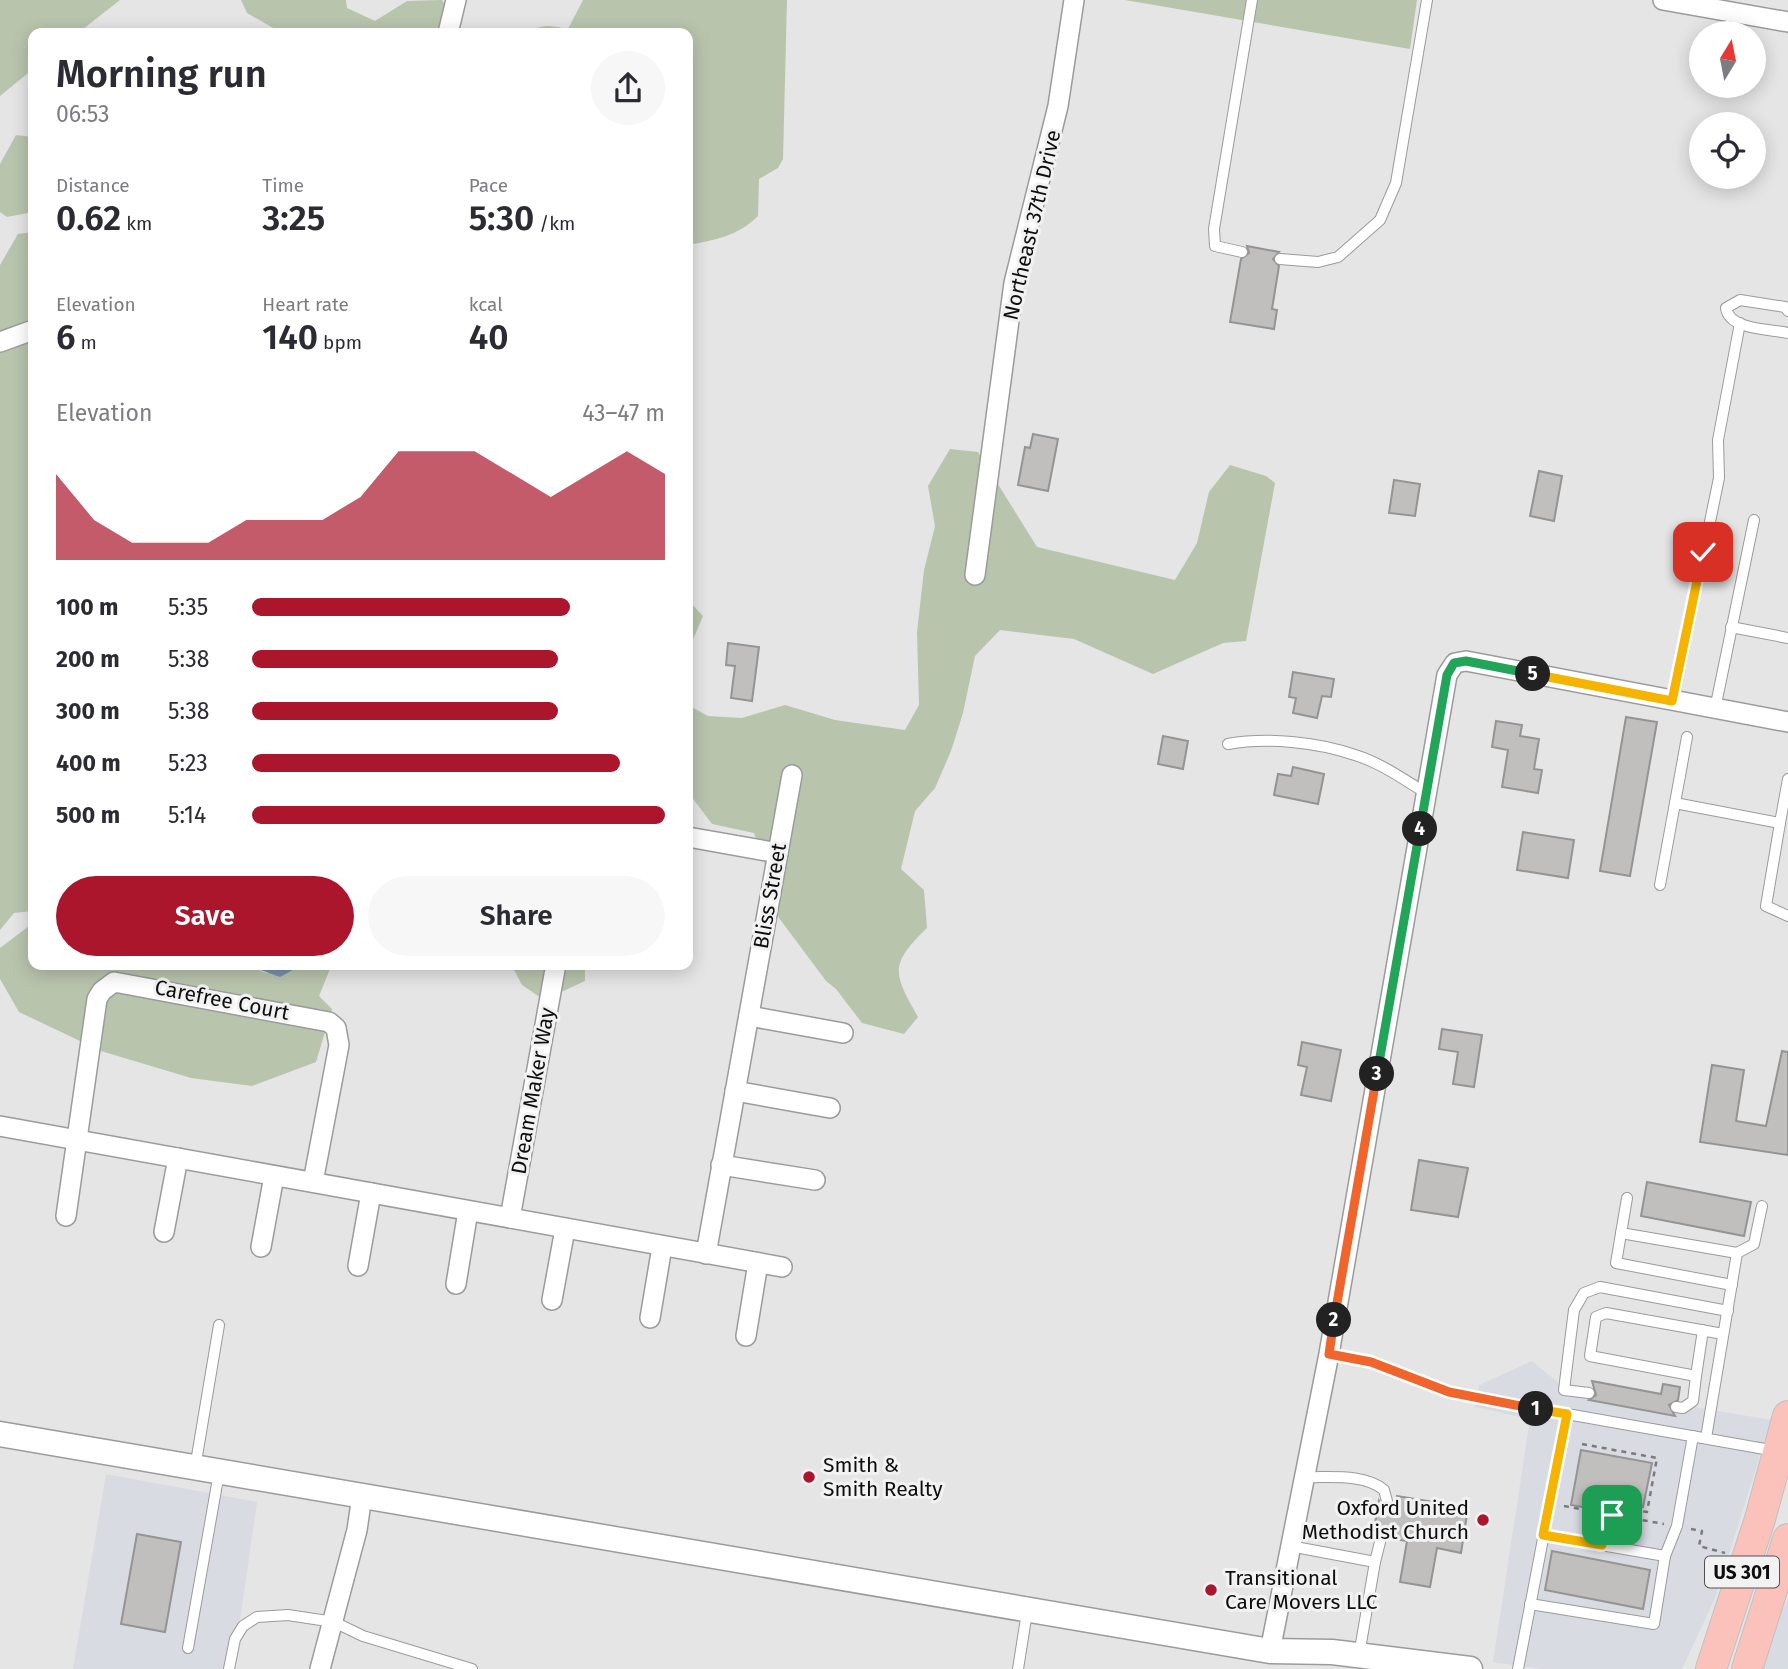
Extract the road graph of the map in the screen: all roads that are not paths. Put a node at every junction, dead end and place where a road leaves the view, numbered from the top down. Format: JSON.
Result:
{"nodes":[{"id":1,"x":456,"y":0,"type":"edge"},
{"id":2,"x":1074,"y":0,"type":"edge"},
{"id":3,"x":1252,"y":0,"type":"edge"},
{"id":4,"x":1427,"y":0,"type":"edge"},
{"id":5,"x":1663,"y":0,"type":"edge"},
{"id":6,"x":1788,"y":22,"type":"edge"},
{"id":7,"x":449,"y":28,"type":"edge"},
{"id":8,"x":1242,"y":252,"type":"dead end"},
{"id":9,"x":1280,"y":259,"type":"dead end"},
{"id":10,"x":1788,"y":312,"type":"edge"},
{"id":11,"x":1740,"y":323,"type":"junction"},
{"id":12,"x":28,"y":332,"type":"edge"},
{"id":13,"x":1788,"y":332,"type":"edge"},
{"id":14,"x":0,"y":342,"type":"edge"},
{"id":15,"x":1754,"y":520,"type":"dead end"},
{"id":16,"x":975,"y":575,"type":"dead end"},
{"id":17,"x":1731,"y":627,"type":"junction"},
{"id":18,"x":1788,"y":638,"type":"edge"},
{"id":19,"x":1672,"y":701,"type":"junction"},
{"id":20,"x":1715,"y":709,"type":"junction"},
{"id":21,"x":1788,"y":722,"type":"edge"},
{"id":22,"x":1687,"y":737,"type":"dead end"},
{"id":23,"x":1228,"y":744,"type":"dead end"},
{"id":24,"x":792,"y":775,"type":"dead end"},
{"id":25,"x":1788,"y":779,"type":"edge"},
{"id":26,"x":1427,"y":794,"type":"junction"},
{"id":27,"x":1675,"y":803,"type":"junction"},
{"id":28,"x":1780,"y":823,"type":"junction"},
{"id":29,"x":693,"y":838,"type":"edge"},
{"id":30,"x":778,"y":853,"type":"junction"},
{"id":31,"x":1660,"y":885,"type":"dead end"},
{"id":32,"x":1788,"y":916,"type":"edge"},
{"id":33,"x":555,"y":970,"type":"edge"},
{"id":34,"x":749,"y":1016,"type":"junction"},
{"id":35,"x":843,"y":1033,"type":"dead end"},
{"id":36,"x":735,"y":1091,"type":"junction"},
{"id":37,"x":830,"y":1108,"type":"dead end"},
{"id":38,"x":0,"y":1126,"type":"edge"},
{"id":39,"x":78,"y":1140,"type":"junction"},
{"id":40,"x":178,"y":1158,"type":"junction"},
{"id":41,"x":721,"y":1165,"type":"junction"},
{"id":42,"x":274,"y":1175,"type":"junction"},
{"id":43,"x":815,"y":1180,"type":"dead end"},
{"id":44,"x":313,"y":1182,"type":"junction"},
{"id":45,"x":370,"y":1193,"type":"junction"},
{"id":46,"x":1627,"y":1198,"type":"dead end"},
{"id":47,"x":1762,"y":1206,"type":"dead end"},
{"id":48,"x":468,"y":1211,"type":"junction"},
{"id":49,"x":66,"y":1216,"type":"dead end"},
{"id":50,"x":510,"y":1218,"type":"junction"},
{"id":51,"x":565,"y":1228,"type":"junction"},
{"id":52,"x":164,"y":1232,"type":"dead end"},
{"id":53,"x":1621,"y":1233,"type":"junction"},
{"id":54,"x":261,"y":1247,"type":"dead end"},
{"id":55,"x":662,"y":1247,"type":"junction"},
{"id":56,"x":1737,"y":1253,"type":"junction"},
{"id":57,"x":706,"y":1254,"type":"junction"},
{"id":58,"x":758,"y":1263,"type":"junction"},
{"id":59,"x":358,"y":1266,"type":"dead end"},
{"id":60,"x":782,"y":1267,"type":"dead end"},
{"id":61,"x":456,"y":1284,"type":"dead end"},
{"id":62,"x":1732,"y":1285,"type":"junction"},
{"id":63,"x":552,"y":1300,"type":"dead end"},
{"id":64,"x":1728,"y":1311,"type":"junction"},
{"id":65,"x":650,"y":1318,"type":"dead end"},
{"id":66,"x":219,"y":1325,"type":"dead end"},
{"id":67,"x":1703,"y":1330,"type":"junction"},
{"id":68,"x":1723,"y":1334,"type":"junction"},
{"id":69,"x":746,"y":1336,"type":"dead end"},
{"id":70,"x":1329,"y":1354,"type":"junction"},
{"id":71,"x":1696,"y":1376,"type":"junction"},
{"id":72,"x":1589,"y":1394,"type":"dead end"},
{"id":73,"x":1676,"y":1407,"type":"dead end"},
{"id":74,"x":1567,"y":1414,"type":"junction"},
{"id":75,"x":1788,"y":1416,"type":"edge"},
{"id":76,"x":0,"y":1434,"type":"edge"},
{"id":77,"x":1693,"y":1436,"type":"junction"},
{"id":78,"x":1706,"y":1438,"type":"junction"},
{"id":79,"x":1779,"y":1451,"type":"junction"},
{"id":80,"x":207,"y":1471,"type":"junction"},
{"id":81,"x":1304,"y":1477,"type":"junction"},
{"id":82,"x":362,"y":1496,"type":"junction"},
{"id":83,"x":1387,"y":1501,"type":"dead end"},
{"id":84,"x":1543,"y":1535,"type":"junction"},
{"id":85,"x":1381,"y":1538,"type":"dead end"},
{"id":86,"x":1788,"y":1539,"type":"edge"},
{"id":87,"x":1290,"y":1546,"type":"junction"},
{"id":88,"x":1665,"y":1556,"type":"junction"},
{"id":89,"x":1375,"y":1562,"type":"junction"},
{"id":90,"x":1781,"y":1587,"type":"edge"},
{"id":91,"x":1530,"y":1604,"type":"junction"},
{"id":92,"x":1027,"y":1612,"type":"junction"},
{"id":93,"x":334,"y":1622,"type":"junction"},
{"id":94,"x":188,"y":1648,"type":"dead end"},
{"id":95,"x":1270,"y":1651,"type":"junction"},
{"id":96,"x":1359,"y":1655,"type":"junction"},
{"id":97,"x":229,"y":1669,"type":"edge"},
{"id":98,"x":320,"y":1669,"type":"edge"},
{"id":99,"x":472,"y":1669,"type":"edge"},
{"id":100,"x":1018,"y":1669,"type":"edge"},
{"id":101,"x":1324,"y":1669,"type":"edge"},
{"id":102,"x":1470,"y":1669,"type":"edge"},
{"id":103,"x":1518,"y":1669,"type":"edge"},
{"id":104,"x":1712,"y":1669,"type":"edge"},
{"id":105,"x":1747,"y":1669,"type":"edge"}],
"edges":[{"from":1,"to":7,"type":"street"},
{"from":2,"to":16,"type":"street","name":"Northeast 37th Drive"},
{"from":3,"to":8,"type":"lane"},
{"from":4,"to":9,"type":"lane"},
{"from":5,"to":6,"type":"street"},
{"from":10,"to":11,"type":"lane"},
{"from":11,"to":13,"type":"lane"},
{"from":11,"to":19,"type":"lane"},
{"from":12,"to":14,"type":"street"},
{"from":15,"to":17,"type":"lane"},
{"from":17,"to":18,"type":"lane"},
{"from":17,"to":20,"type":"lane"},
{"from":19,"to":20,"type":"street"},
{"from":19,"to":26,"type":"street"},
{"from":20,"to":21,"type":"street"},
{"from":22,"to":27,"type":"lane"},
{"from":23,"to":26,"type":"lane"},
{"from":24,"to":30,"type":"street","name":"Bliss Street"},
{"from":25,"to":28,"type":"lane"},
{"from":26,"to":70,"type":"street"},
{"from":27,"to":28,"type":"lane"},
{"from":27,"to":31,"type":"lane"},
{"from":28,"to":32,"type":"lane"},
{"from":29,"to":30,"type":"street"},
{"from":30,"to":34,"type":"street","name":"Bliss Street"},
{"from":33,"to":50,"type":"street","name":"Dream Maker Way"},
{"from":34,"to":35,"type":"street"},
{"from":34,"to":36,"type":"street","name":"Bliss Street"},
{"from":36,"to":37,"type":"street"},
{"from":36,"to":41,"type":"street","name":"Bliss Street"},
{"from":38,"to":39,"type":"street"},
{"from":39,"to":40,"type":"street"},
{"from":39,"to":44,"type":"street","name":"Carefree Court"},
{"from":39,"to":49,"type":"street","name":"Carefree Court"},
{"from":40,"to":42,"type":"street"},
{"from":40,"to":52,"type":"street"},
{"from":41,"to":43,"type":"street"},
{"from":41,"to":57,"type":"street","name":"Bliss Street"},
{"from":42,"to":44,"type":"street"},
{"from":42,"to":54,"type":"street"},
{"from":44,"to":45,"type":"street"},
{"from":45,"to":48,"type":"street"},
{"from":45,"to":59,"type":"street"},
{"from":46,"to":53,"type":"lane"},
{"from":47,"to":56,"type":"lane"},
{"from":48,"to":50,"type":"street"},
{"from":48,"to":61,"type":"street"},
{"from":50,"to":51,"type":"street"},
{"from":51,"to":55,"type":"street"},
{"from":51,"to":63,"type":"street"},
{"from":53,"to":56,"type":"lane"},
{"from":53,"to":62,"type":"lane"},
{"from":55,"to":57,"type":"street"},
{"from":55,"to":65,"type":"street"},
{"from":56,"to":62,"type":"lane"},
{"from":57,"to":58,"type":"street"},
{"from":58,"to":60,"type":"street"},
{"from":58,"to":69,"type":"street"},
{"from":62,"to":64,"type":"lane"},
{"from":64,"to":68,"type":"lane"},
{"from":64,"to":72,"type":"lane"},
{"from":66,"to":80,"type":"lane"},
{"from":67,"to":68,"type":"lane"},
{"from":67,"to":71,"type":"lane"},
{"from":67,"to":71,"type":"lane"},
{"from":68,"to":78,"type":"lane"},
{"from":70,"to":74,"type":"lane"},
{"from":70,"to":81,"type":"street"},
{"from":71,"to":73,"type":"lane"},
{"from":74,"to":77,"type":"lane"},
{"from":74,"to":84,"type":"lane"},
{"from":75,"to":79,"type":"main road","number":"US 301"},
{"from":76,"to":80,"type":"street"},
{"from":77,"to":78,"type":"lane"},
{"from":77,"to":88,"type":"lane"},
{"from":78,"to":79,"type":"lane"},
{"from":79,"to":104,"type":"main road","number":"US 301"},
{"from":80,"to":82,"type":"street"},
{"from":80,"to":94,"type":"lane"},
{"from":81,"to":83,"type":"lane"},
{"from":81,"to":87,"type":"street"},
{"from":82,"to":92,"type":"street"},
{"from":82,"to":93,"type":"street"},
{"from":84,"to":88,"type":"lane"},
{"from":84,"to":91,"type":"lane"},
{"from":85,"to":89,"type":"lane"},
{"from":86,"to":90,"type":"main road","number":"US 301"},
{"from":87,"to":89,"type":"lane"},
{"from":87,"to":95,"type":"street"},
{"from":88,"to":91,"type":"lane"},
{"from":89,"to":96,"type":"lane"},
{"from":90,"to":105,"type":"main road","number":"US 301"},
{"from":91,"to":103,"type":"lane"},
{"from":92,"to":95,"type":"street"},
{"from":92,"to":100,"type":"lane"},
{"from":93,"to":97,"type":"lane"},
{"from":93,"to":98,"type":"street"},
{"from":93,"to":99,"type":"lane"},
{"from":95,"to":96,"type":"street"},
{"from":95,"to":101,"type":"street"},
{"from":96,"to":102,"type":"street"}]}
